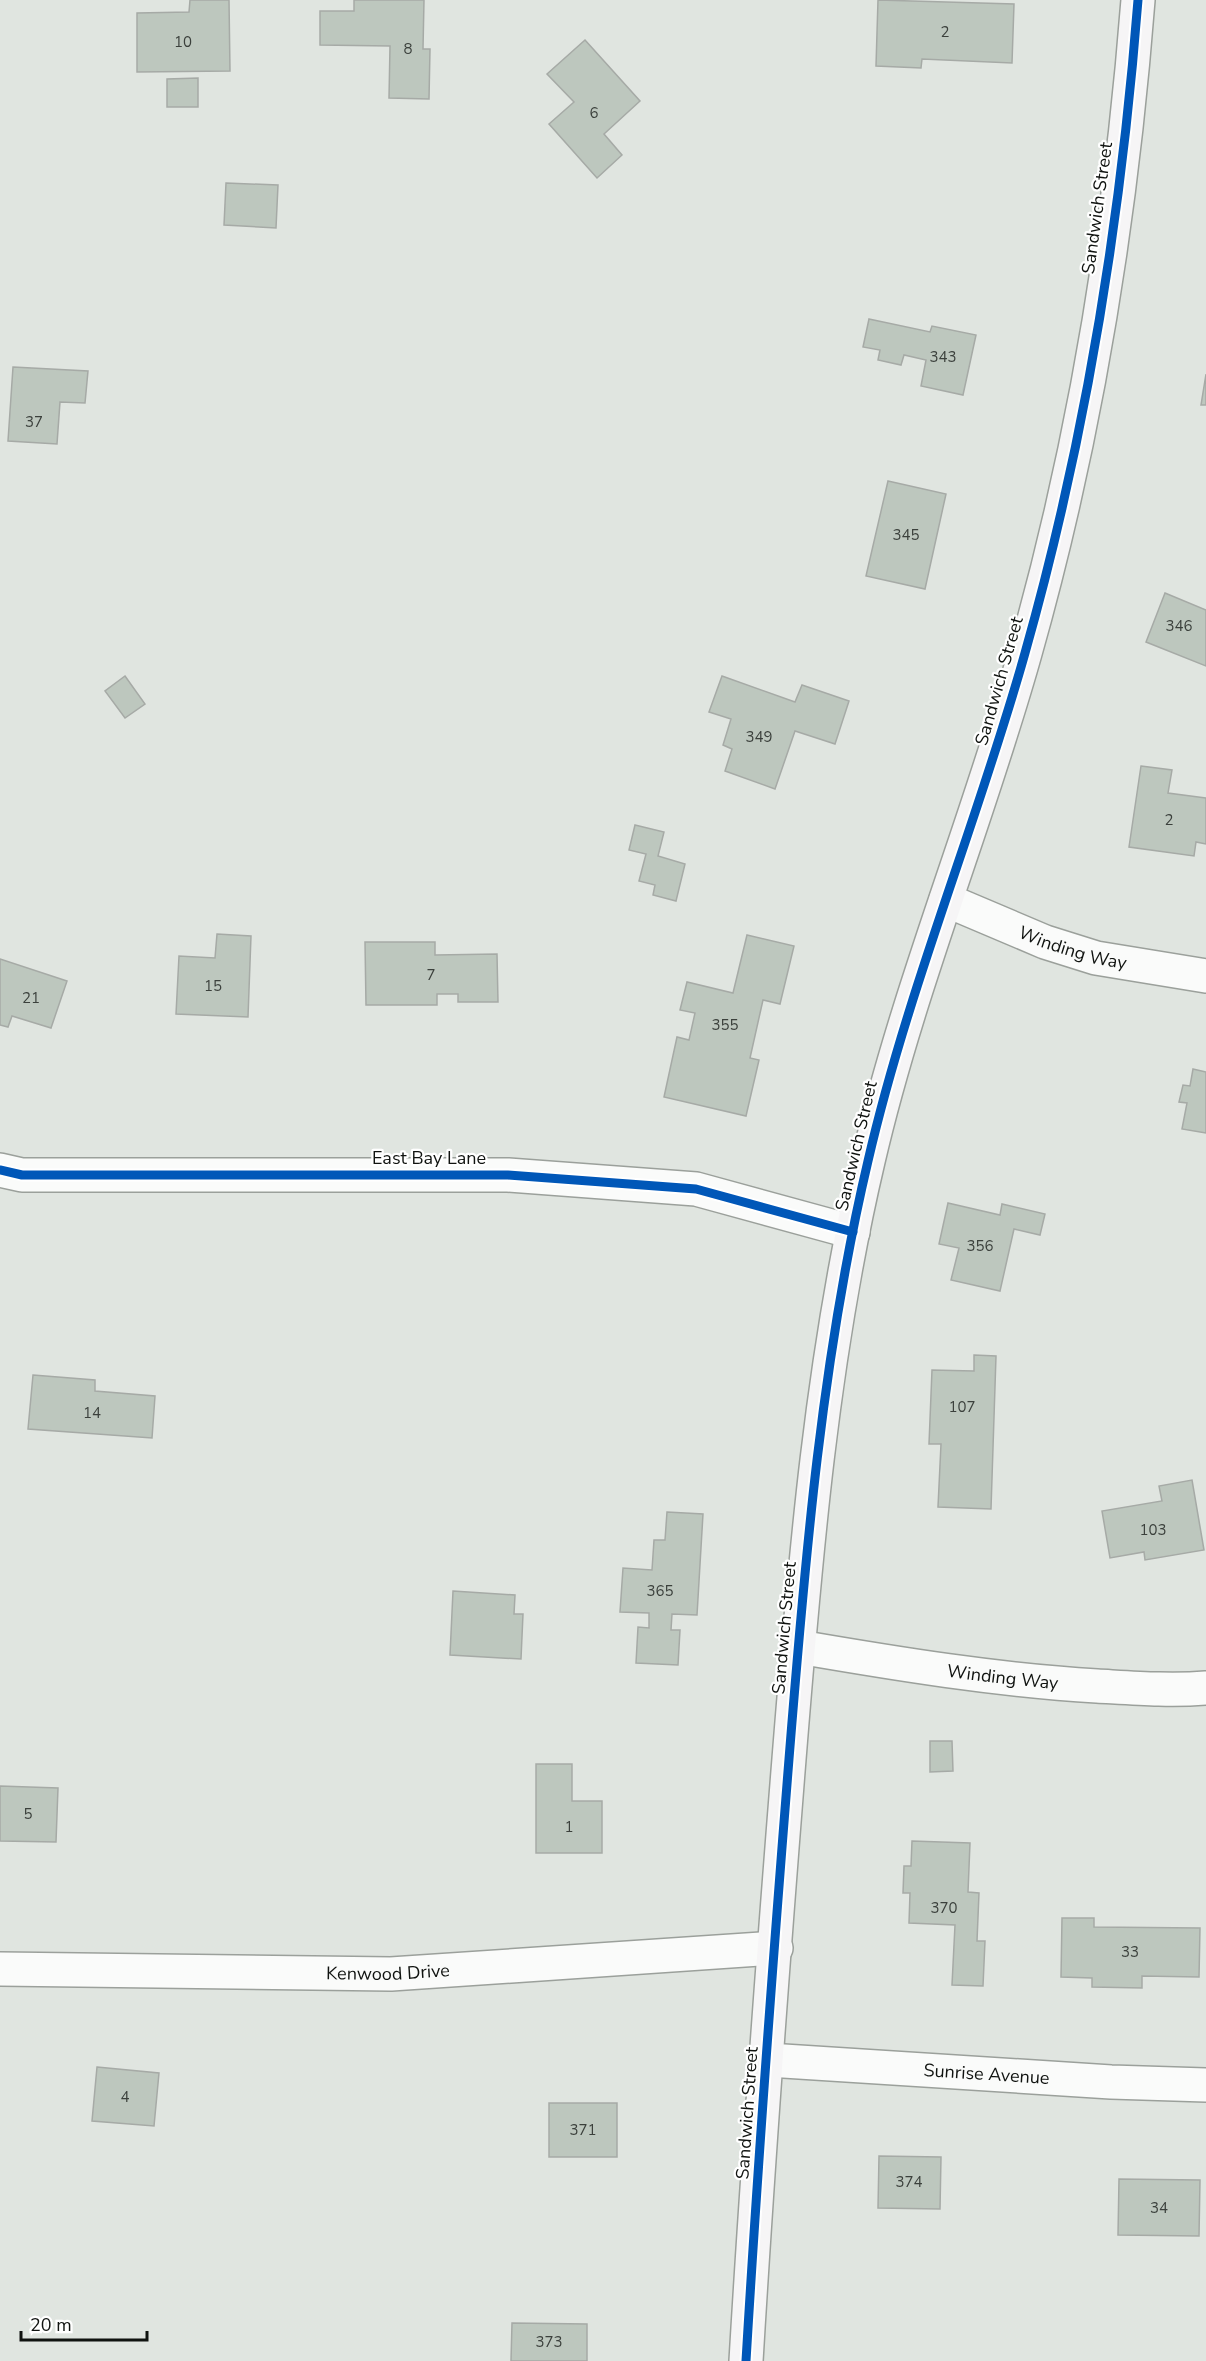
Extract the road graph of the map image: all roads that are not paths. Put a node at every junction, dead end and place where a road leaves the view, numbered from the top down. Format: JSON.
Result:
{"nodes":[{"id":1,"x":1138,"y":0,"type":"edge"},
{"id":2,"x":946,"y":900,"type":"junction"},
{"id":3,"x":1206,"y":976,"type":"edge"},
{"id":4,"x":0,"y":1170,"type":"edge"},
{"id":5,"x":853,"y":1232,"type":"junction"},
{"id":6,"x":799,"y":1647,"type":"junction"},
{"id":7,"x":1206,"y":1688,"type":"edge"},
{"id":8,"x":776,"y":1948,"type":"junction"},
{"id":9,"x":0,"y":1969,"type":"edge"},
{"id":10,"x":768,"y":2060,"type":"junction"},
{"id":11,"x":1206,"y":2085,"type":"edge"},
{"id":12,"x":746,"y":2361,"type":"edge"}],
"edges":[{"from":1,"to":2,"type":"street","name":"Sandwich Street"},
{"from":2,"to":3,"type":"street","name":"Winding Way"},
{"from":2,"to":5,"type":"street","name":"Sandwich Street"},
{"from":4,"to":5,"type":"street","name":"East Bay Lane"},
{"from":5,"to":6,"type":"street","name":"Sandwich Street"},
{"from":6,"to":7,"type":"street","name":"Winding Way"},
{"from":6,"to":8,"type":"street","name":"Sandwich Street"},
{"from":8,"to":9,"type":"street","name":"Kenwood Drive"},
{"from":8,"to":10,"type":"street","name":"Sandwich Street"},
{"from":10,"to":11,"type":"street","name":"Sunrise Avenue"},
{"from":10,"to":12,"type":"street","name":"Sandwich Street"}]}
